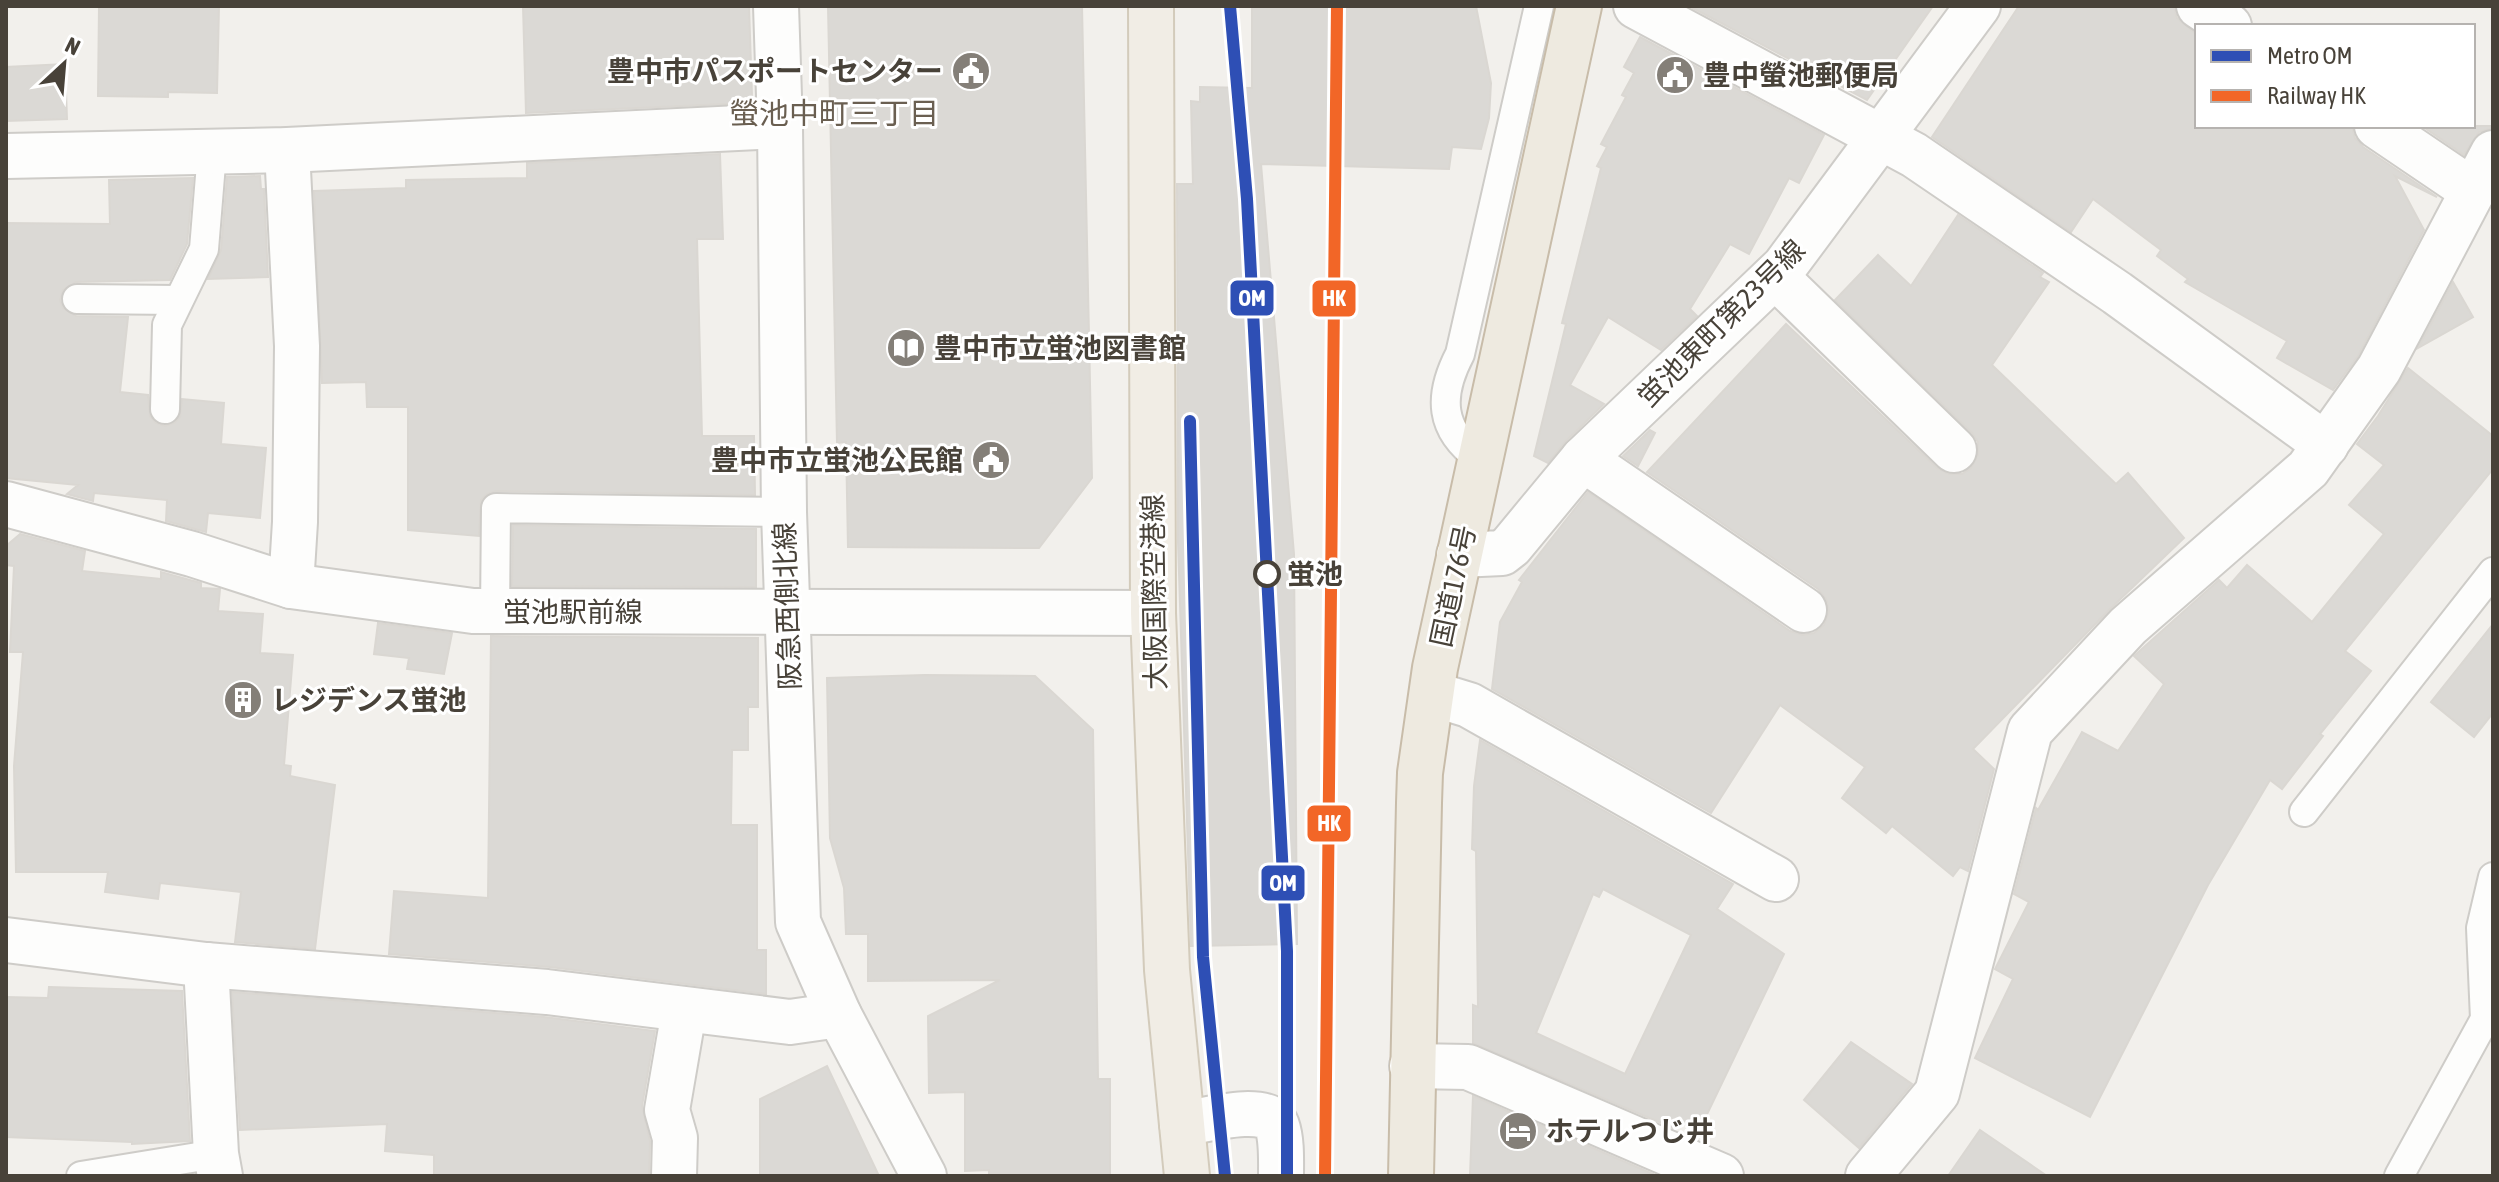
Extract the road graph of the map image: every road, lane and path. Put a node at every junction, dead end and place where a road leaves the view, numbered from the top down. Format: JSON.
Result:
{"nodes":[{"id":1,"x":776,"y":6,"type":"edge"},
{"id":2,"x":1151,"y":6,"type":"edge"},
{"id":3,"x":1539,"y":6,"type":"edge"},
{"id":4,"x":1579,"y":6,"type":"edge"},
{"id":5,"x":1636,"y":6,"type":"edge"},
{"id":6,"x":1978,"y":6,"type":"edge"},
{"id":7,"x":2199,"y":6,"type":"edge"},
{"id":8,"x":2226,"y":24,"type":"edge"},
{"id":9,"x":780,"y":126,"type":"junction"},
{"id":10,"x":2382,"y":128,"type":"edge"},
{"id":11,"x":1881,"y":138,"type":"junction"},
{"id":12,"x":287,"y":150,"type":"junction"},
{"id":13,"x":212,"y":152,"type":"junction"},
{"id":14,"x":6,"y":156,"type":"edge"},
{"id":15,"x":2483,"y":172,"type":"edge"},
{"id":16,"x":1775,"y":276,"type":"junction"},
{"id":17,"x":77,"y":299,"type":"dead end"},
{"id":18,"x":177,"y":300,"type":"junction"},
{"id":19,"x":165,"y":409,"type":"dead end"},
{"id":20,"x":2326,"y":445,"type":"junction"},
{"id":21,"x":1954,"y":450,"type":"dead end"},
{"id":22,"x":1480,"y":459,"type":"junction"},
{"id":23,"x":1583,"y":459,"type":"junction"},
{"id":24,"x":6,"y":504,"type":"edge"},
{"id":25,"x":784,"y":512,"type":"junction"},
{"id":26,"x":1459,"y":555,"type":"junction"},
{"id":27,"x":2493,"y":572,"type":"edge"},
{"id":28,"x":291,"y":586,"type":"junction"},
{"id":29,"x":1804,"y":610,"type":"dead end"},
{"id":30,"x":495,"y":612,"type":"junction"},
{"id":31,"x":788,"y":613,"type":"junction"},
{"id":32,"x":1153,"y":613,"type":"junction"},
{"id":33,"x":1433,"y":694,"type":"junction"},
{"id":34,"x":2304,"y":812,"type":"dead end"},
{"id":35,"x":2493,"y":877,"type":"edge"},
{"id":36,"x":1776,"y":879,"type":"dead end"},
{"id":37,"x":6,"y":940,"type":"edge"},
{"id":38,"x":206,"y":965,"type":"junction"},
{"id":39,"x":684,"y":1011,"type":"junction"},
{"id":40,"x":839,"y":1015,"type":"junction"},
{"id":41,"x":1412,"y":1066,"type":"junction"},
{"id":42,"x":1182,"y":1124,"type":"junction"},
{"id":43,"x":218,"y":1165,"type":"edge"},
{"id":44,"x":81,"y":1176,"type":"edge"},
{"id":45,"x":674,"y":1176,"type":"edge"},
{"id":46,"x":924,"y":1176,"type":"edge"},
{"id":47,"x":1187,"y":1176,"type":"edge"},
{"id":48,"x":1281,"y":1176,"type":"edge"},
{"id":49,"x":1411,"y":1176,"type":"edge"},
{"id":50,"x":1721,"y":1176,"type":"edge"},
{"id":51,"x":1868,"y":1176,"type":"edge"},
{"id":52,"x":2399,"y":1176,"type":"edge"}],
"edges":[{"from":1,"to":9,"type":"street","name":"阪急西側北線"},
{"from":2,"to":32,"type":"main road","name":"大阪国際空港線"},
{"from":3,"to":22,"type":"lane"},
{"from":4,"to":22,"type":"highway","name":"国道176号"},
{"from":5,"to":11,"type":"street"},
{"from":6,"to":11,"type":"street","name":"蛍池東町第23号線"},
{"from":7,"to":8,"type":"street"},
{"from":9,"to":12,"type":"street"},
{"from":9,"to":25,"type":"street","name":"阪急西側北線"},
{"from":10,"to":15,"type":"street"},
{"from":11,"to":16,"type":"street","name":"蛍池東町第23号線"},
{"from":11,"to":20,"type":"street"},
{"from":12,"to":13,"type":"street"},
{"from":12,"to":28,"type":"street"},
{"from":13,"to":14,"type":"street"},
{"from":13,"to":18,"type":"lane"},
{"from":15,"to":20,"type":"street"},
{"from":16,"to":21,"type":"street"},
{"from":16,"to":23,"type":"street","name":"蛍池東町第23号線"},
{"from":17,"to":18,"type":"lane"},
{"from":18,"to":19,"type":"lane"},
{"from":20,"to":51,"type":"street"},
{"from":22,"to":26,"type":"highway","name":"国道176号"},
{"from":23,"to":26,"type":"street","name":"蛍池東町第23号線"},
{"from":23,"to":29,"type":"street"},
{"from":24,"to":28,"type":"street","name":"蛍池駅前線"},
{"from":25,"to":30,"type":"lane"},
{"from":25,"to":31,"type":"street","name":"阪急西側北線"},
{"from":26,"to":33,"type":"highway","name":"国道176号"},
{"from":27,"to":34,"type":"lane"},
{"from":28,"to":30,"type":"street","name":"蛍池駅前線"},
{"from":30,"to":31,"type":"street","name":"蛍池駅前線"},
{"from":31,"to":32,"type":"street","name":"蛍池駅前線"},
{"from":31,"to":40,"type":"street","name":"阪急西側北線"},
{"from":32,"to":42,"type":"main road","name":"大阪国際空港線"},
{"from":33,"to":36,"type":"street"},
{"from":33,"to":41,"type":"highway","name":"国道176号"},
{"from":35,"to":52,"type":"lane"},
{"from":37,"to":38,"type":"street"},
{"from":38,"to":39,"type":"street"},
{"from":38,"to":43,"type":"street"},
{"from":39,"to":40,"type":"street"},
{"from":39,"to":45,"type":"street"},
{"from":40,"to":46,"type":"street","name":"阪急西側北線"},
{"from":41,"to":49,"type":"highway","name":"国道176号"},
{"from":41,"to":50,"type":"street"},
{"from":42,"to":47,"type":"main road","name":"大阪国際空港線"},
{"from":42,"to":48,"type":"street"},
{"from":43,"to":44,"type":"lane"}]}
